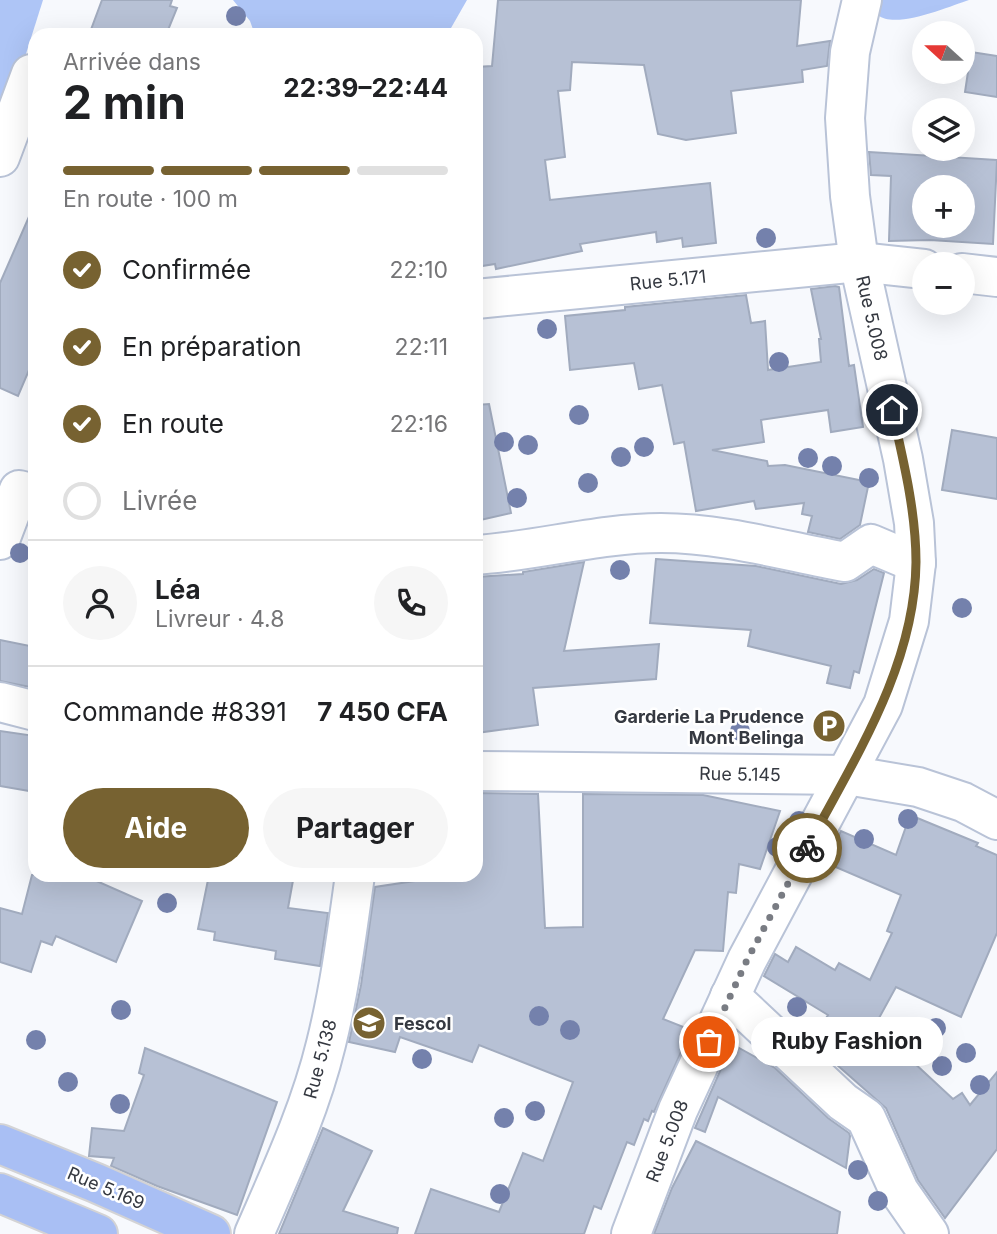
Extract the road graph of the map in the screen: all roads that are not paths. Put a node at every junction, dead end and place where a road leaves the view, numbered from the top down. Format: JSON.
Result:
{"nodes":[{"id":1,"x":862,"y":0,"type":"edge"},
{"id":2,"x":28,"y":82,"type":"edge"},
{"id":3,"x":0,"y":157,"type":"edge"},
{"id":4,"x":859,"y":262,"type":"junction"},
{"id":5,"x":912,"y":268,"type":"edge"},
{"id":6,"x":975,"y":274,"type":"edge"},
{"id":7,"x":997,"y":277,"type":"edge"},
{"id":8,"x":483,"y":298,"type":"edge"},
{"id":9,"x":28,"y":487,"type":"edge"},
{"id":10,"x":0,"y":540,"type":"edge"},
{"id":11,"x":483,"y":554,"type":"edge"},
{"id":12,"x":916,"y":563,"type":"junction"},
{"id":13,"x":0,"y":702,"type":"edge"},
{"id":14,"x":28,"y":709,"type":"edge"},
{"id":15,"x":483,"y":771,"type":"edge"},
{"id":16,"x":847,"y":775,"type":"junction"},
{"id":17,"x":997,"y":820,"type":"edge"},
{"id":18,"x":354,"y":882,"type":"edge"},
{"id":19,"x":730,"y":996,"type":"junction"},
{"id":20,"x":0,"y":1144,"type":"edge"},
{"id":21,"x":0,"y":1193,"type":"edge"},
{"id":22,"x":98,"y":1234,"type":"edge"},
{"id":23,"x":211,"y":1234,"type":"edge"},
{"id":24,"x":254,"y":1234,"type":"edge"},
{"id":25,"x":631,"y":1234,"type":"edge"},
{"id":26,"x":929,"y":1234,"type":"edge"}],
"edges":[{"from":1,"to":4,"type":"street","name":"Rue 5.008"},
{"from":2,"to":3,"type":"street"},
{"from":4,"to":5,"type":"street","name":"Rue 5.171"},
{"from":4,"to":8,"type":"street","name":"Rue 5.171"},
{"from":4,"to":12,"type":"street","name":"Rue 5.008"},
{"from":6,"to":7,"type":"street"},
{"from":9,"to":10,"type":"street"},
{"from":11,"to":12,"type":"street"},
{"from":12,"to":16,"type":"street","name":"Rue 5.008"},
{"from":13,"to":14,"type":"street"},
{"from":15,"to":16,"type":"street","name":"Rue 5.145"},
{"from":16,"to":17,"type":"street","name":"Rue 5.145"},
{"from":16,"to":19,"type":"street","name":"Rue 5.008"},
{"from":18,"to":24,"type":"street","name":"Rue 5.138"},
{"from":19,"to":25,"type":"street","name":"Rue 5.008"},
{"from":19,"to":26,"type":"street"},
{"from":20,"to":23,"type":"main road","name":"Rue 5.169"},
{"from":21,"to":22,"type":"main road"}]}
